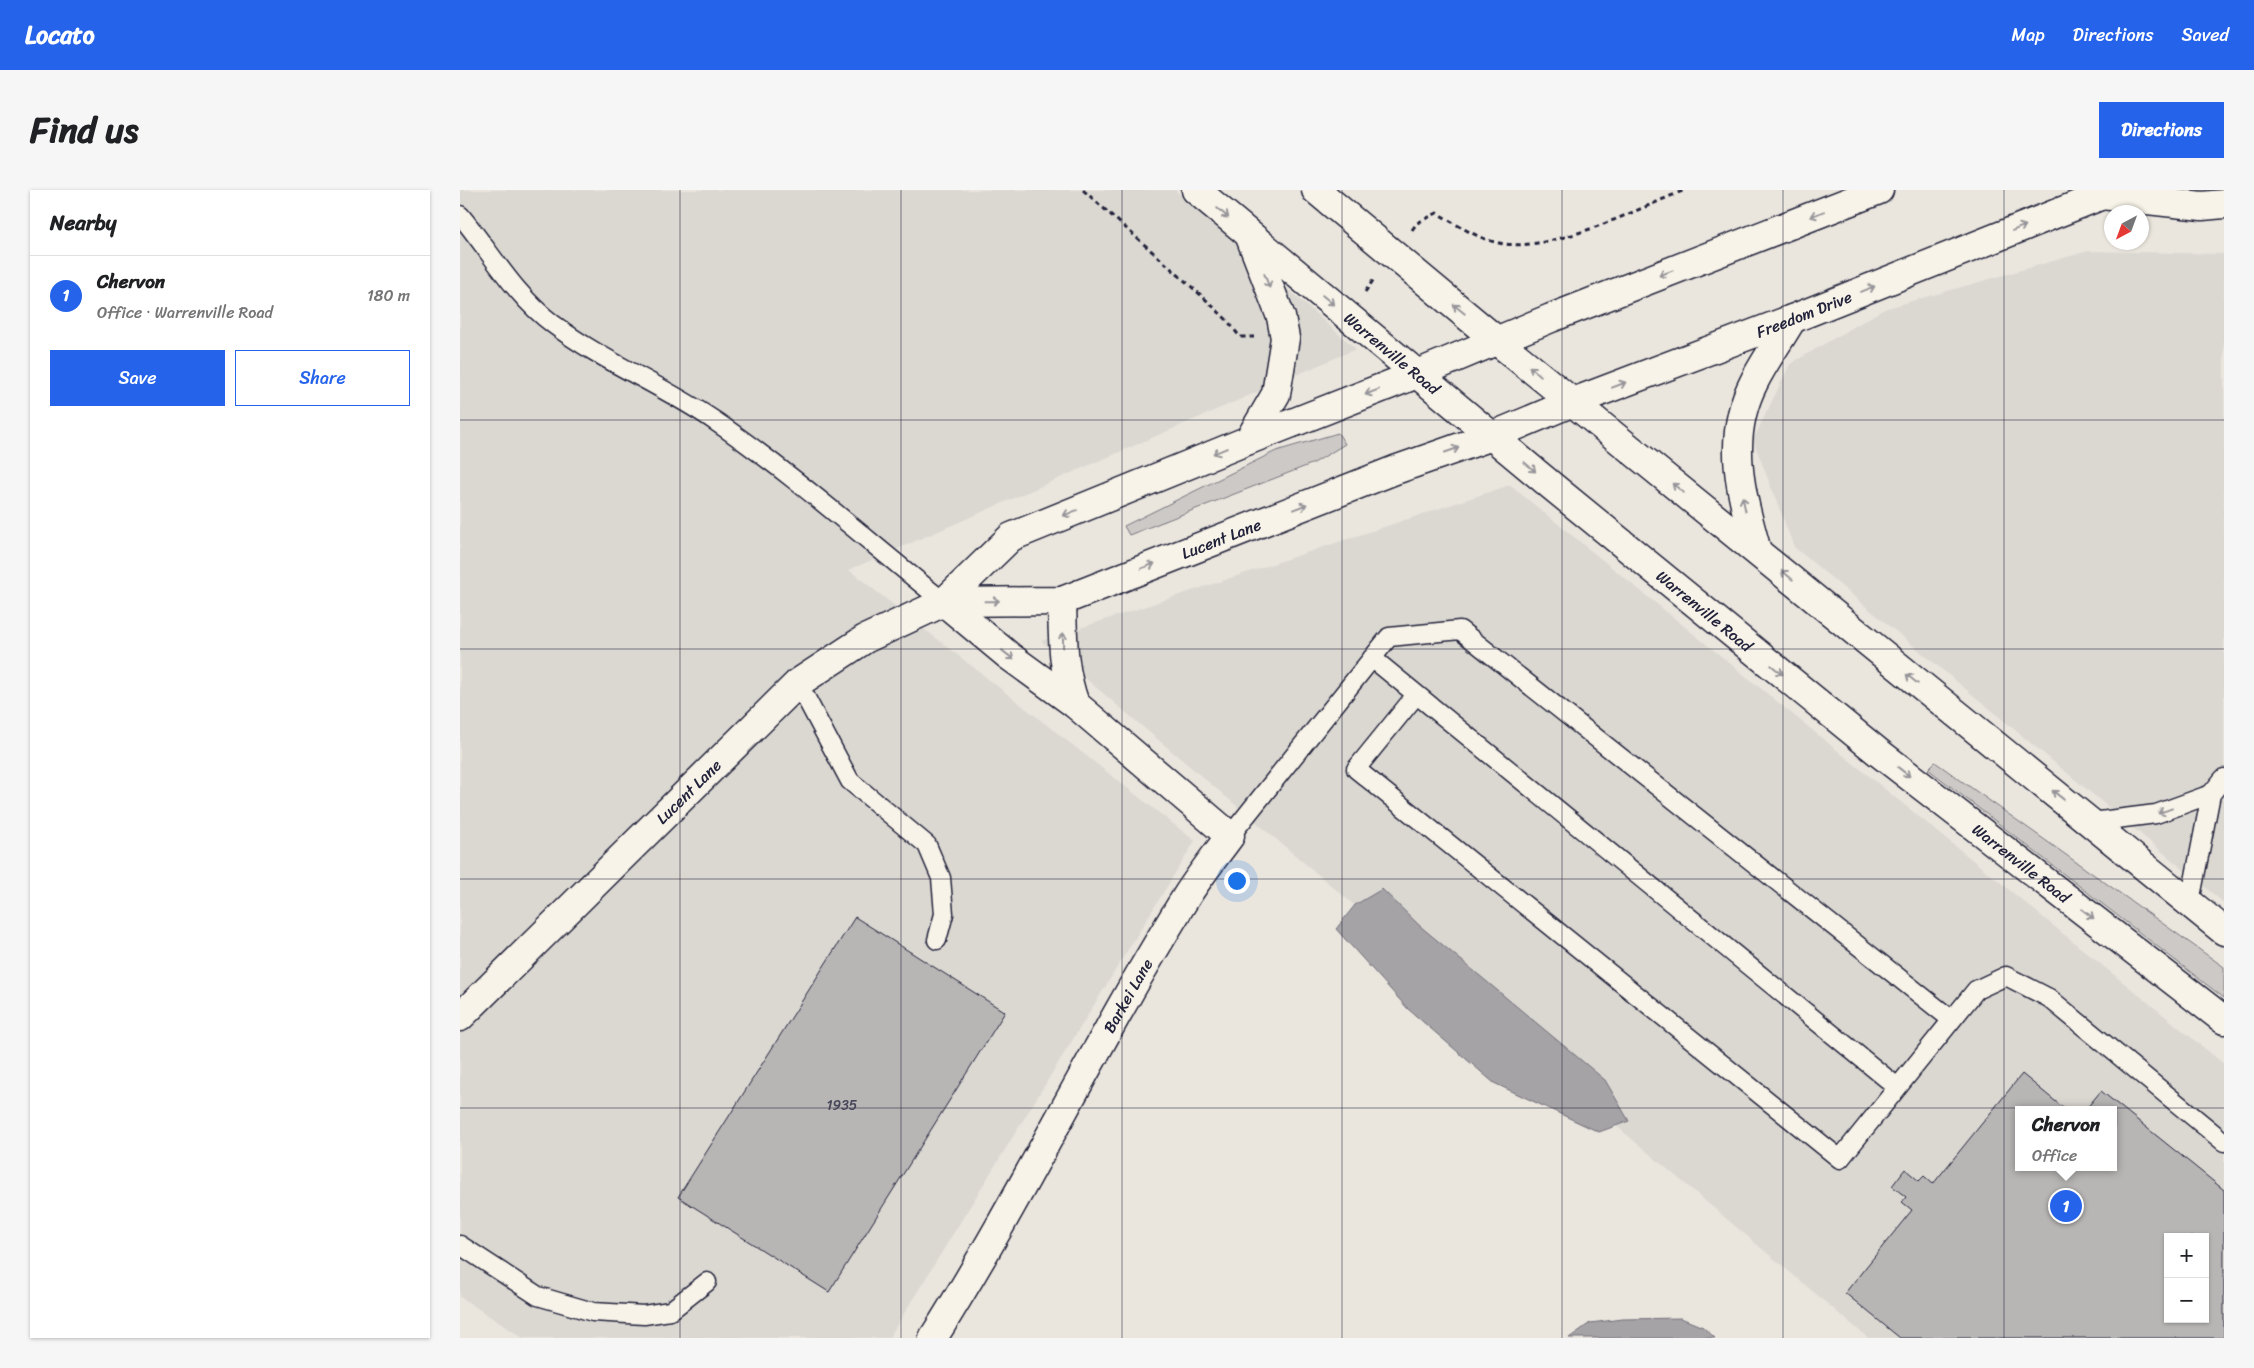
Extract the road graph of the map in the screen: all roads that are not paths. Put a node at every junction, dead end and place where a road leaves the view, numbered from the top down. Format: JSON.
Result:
{"nodes":[{"id":1,"x":1196,"y":190,"type":"edge"},
{"id":2,"x":1316,"y":190,"type":"edge"},
{"id":3,"x":1878,"y":190,"type":"edge"},
{"id":4,"x":2108,"y":192,"type":"edge"},
{"id":5,"x":2224,"y":204,"type":"edge"},
{"id":6,"x":460,"y":215,"type":"edge"},
{"id":7,"x":1250,"y":236,"type":"junction"},
{"id":8,"x":1792,"y":319,"type":"junction"},
{"id":9,"x":1496,"y":340,"type":"junction"},
{"id":10,"x":1417,"y":374,"type":"junction"},
{"id":11,"x":1573,"y":402,"type":"junction"},
{"id":12,"x":1492,"y":436,"type":"junction"},
{"id":13,"x":1249,"y":440,"type":"junction"},
{"id":14,"x":1757,"y":551,"type":"junction"},
{"id":15,"x":1062,"y":601,"type":"junction"},
{"id":16,"x":944,"y":602,"type":"junction"},
{"id":17,"x":1372,"y":658,"type":"junction"},
{"id":18,"x":798,"y":683,"type":"junction"},
{"id":19,"x":1416,"y":695,"type":"junction"},
{"id":20,"x":1075,"y":704,"type":"junction"},
{"id":21,"x":2224,"y":778,"type":"edge"},
{"id":22,"x":2211,"y":794,"type":"junction"},
{"id":23,"x":2092,"y":822,"type":"junction"},
{"id":24,"x":1230,"y":836,"type":"junction"},
{"id":25,"x":2190,"y":902,"type":"junction"},
{"id":26,"x":2224,"y":930,"type":"edge"},
{"id":27,"x":937,"y":940,"type":"dead end"},
{"id":28,"x":460,"y":1017,"type":"edge"},
{"id":29,"x":1952,"y":1020,"type":"junction"},
{"id":30,"x":2224,"y":1020,"type":"edge"},
{"id":31,"x":1897,"y":1087,"type":"junction"},
{"id":32,"x":2224,"y":1142,"type":"edge"},
{"id":33,"x":460,"y":1245,"type":"edge"},
{"id":34,"x":707,"y":1282,"type":"dead end"},
{"id":35,"x":932,"y":1338,"type":"edge"}],
"edges":[{"from":1,"to":7,"type":"main road","name":"Warrenville Road","one_way":true},
{"from":9,"to":2,"type":"main road","one_way":true},
{"from":3,"to":9,"type":"main road","one_way":true},
{"from":4,"to":5,"type":"main road"},
{"from":8,"to":4,"type":"main road","name":"Freedom Drive","one_way":true},
{"from":6,"to":16,"type":"lane"},
{"from":7,"to":10,"type":"main road","name":"Warrenville Road","one_way":true},
{"from":7,"to":13,"type":"main road","one_way":true},
{"from":11,"to":8,"type":"main road","name":"Freedom Drive","one_way":true},
{"from":14,"to":8,"type":"main road","one_way":true},
{"from":9,"to":10,"type":"main road"},
{"from":11,"to":9,"type":"main road","one_way":true},
{"from":10,"to":12,"type":"main road","name":"Warrenville Road"},
{"from":10,"to":13,"type":"main road","name":"Lucent Lane","one_way":true},
{"from":11,"to":12,"type":"main road","name":"Freedom Drive"},
{"from":14,"to":11,"type":"main road","one_way":true},
{"from":15,"to":12,"type":"main road","name":"Lucent Lane","one_way":true},
{"from":12,"to":30,"type":"main road","name":"Warrenville Road","one_way":true},
{"from":13,"to":16,"type":"main road","name":"Lucent Lane","one_way":true},
{"from":23,"to":14,"type":"main road","one_way":true},
{"from":16,"to":15,"type":"main road","name":"Lucent Lane","one_way":true},
{"from":20,"to":15,"type":"main road","one_way":true},
{"from":16,"to":18,"type":"main road","name":"Lucent Lane"},
{"from":16,"to":20,"type":"main road","one_way":true},
{"from":17,"to":19,"type":"lane"},
{"from":17,"to":24,"type":"lane"},
{"from":17,"to":29,"type":"lane"},
{"from":18,"to":27,"type":"lane"},
{"from":18,"to":28,"type":"main road","name":"Lucent Lane"},
{"from":19,"to":31,"type":"lane"},
{"from":19,"to":31,"type":"lane"},
{"from":20,"to":24,"type":"main road"},
{"from":21,"to":22,"type":"lane"},
{"from":22,"to":23,"type":"lane","one_way":true},
{"from":22,"to":25,"type":"lane"},
{"from":23,"to":25,"type":"main road"},
{"from":24,"to":35,"type":"main road","name":"Barkei Lane"},
{"from":25,"to":26,"type":"main road"},
{"from":29,"to":31,"type":"lane"},
{"from":29,"to":32,"type":"lane"},
{"from":33,"to":34,"type":"lane"}]}
